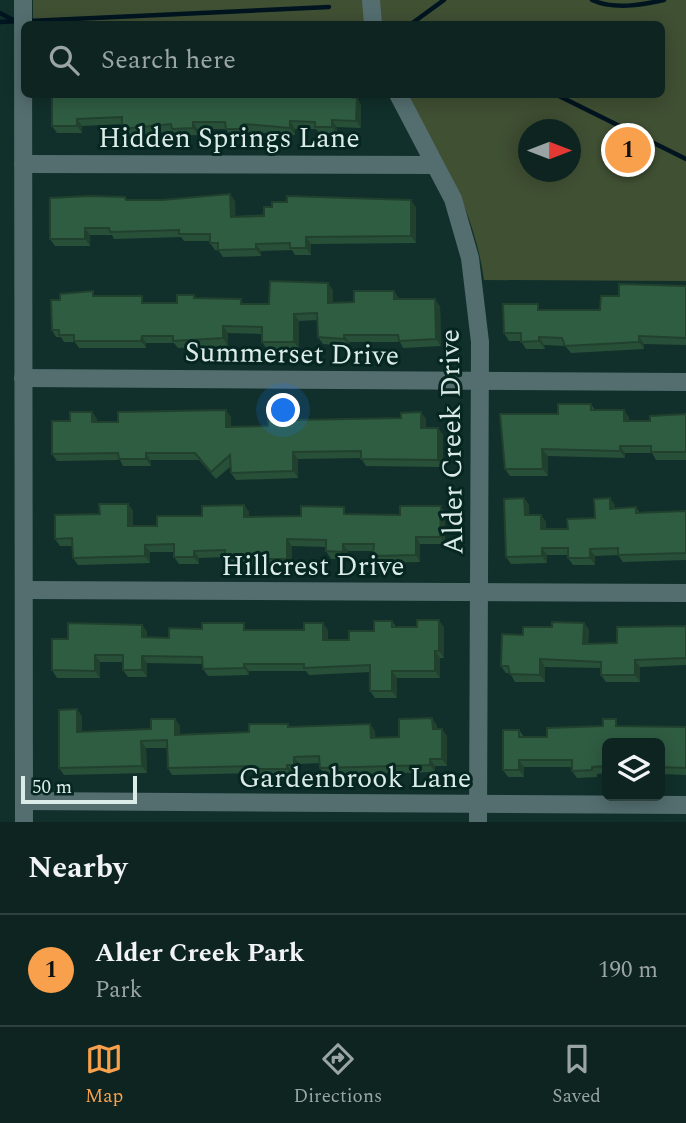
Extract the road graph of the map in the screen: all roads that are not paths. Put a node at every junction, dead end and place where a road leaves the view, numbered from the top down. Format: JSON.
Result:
{"nodes":[{"id":1,"x":23,"y":0,"type":"edge"},
{"id":2,"x":371,"y":0,"type":"edge"},
{"id":3,"x":23,"y":21,"type":"edge"},
{"id":4,"x":373,"y":21,"type":"edge"},
{"id":5,"x":23,"y":98,"type":"edge"},
{"id":6,"x":400,"y":98,"type":"edge"},
{"id":7,"x":23,"y":164,"type":"junction"},
{"id":8,"x":435,"y":165,"type":"junction"},
{"id":9,"x":23,"y":378,"type":"junction"},
{"id":10,"x":480,"y":382,"type":"junction"},
{"id":11,"x":686,"y":382,"type":"edge"},
{"id":12,"x":24,"y":590,"type":"junction"},
{"id":13,"x":686,"y":593,"type":"edge"},
{"id":14,"x":479,"y":594,"type":"junction"},
{"id":15,"x":24,"y":801,"type":"junction"},
{"id":16,"x":686,"y":805,"type":"edge"},
{"id":17,"x":476,"y":816,"type":"edge"},
{"id":18,"x":24,"y":822,"type":"edge"}],
"edges":[{"from":1,"to":3,"type":"street"},
{"from":2,"to":4,"type":"street"},
{"from":5,"to":7,"type":"street"},
{"from":6,"to":8,"type":"street","name":"Alder Creek Drive"},
{"from":7,"to":8,"type":"street","name":"Hidden Springs Lane"},
{"from":7,"to":9,"type":"street"},
{"from":8,"to":10,"type":"street","name":"Alder Creek Drive"},
{"from":9,"to":10,"type":"street","name":"Summerset Drive"},
{"from":9,"to":12,"type":"street"},
{"from":10,"to":11,"type":"street","name":"Summerset Drive"},
{"from":10,"to":14,"type":"street","name":"Alder Creek Drive"},
{"from":12,"to":14,"type":"street","name":"Hillcrest Drive"},
{"from":12,"to":15,"type":"street"},
{"from":13,"to":14,"type":"street","name":"Hillcrest Drive"},
{"from":14,"to":17,"type":"street","name":"Alder Creek Drive"},
{"from":15,"to":17,"type":"street","name":"Gardenbrook Lane"},
{"from":15,"to":18,"type":"street"},
{"from":16,"to":17,"type":"street","name":"Gardenbrook Lane"}]}
